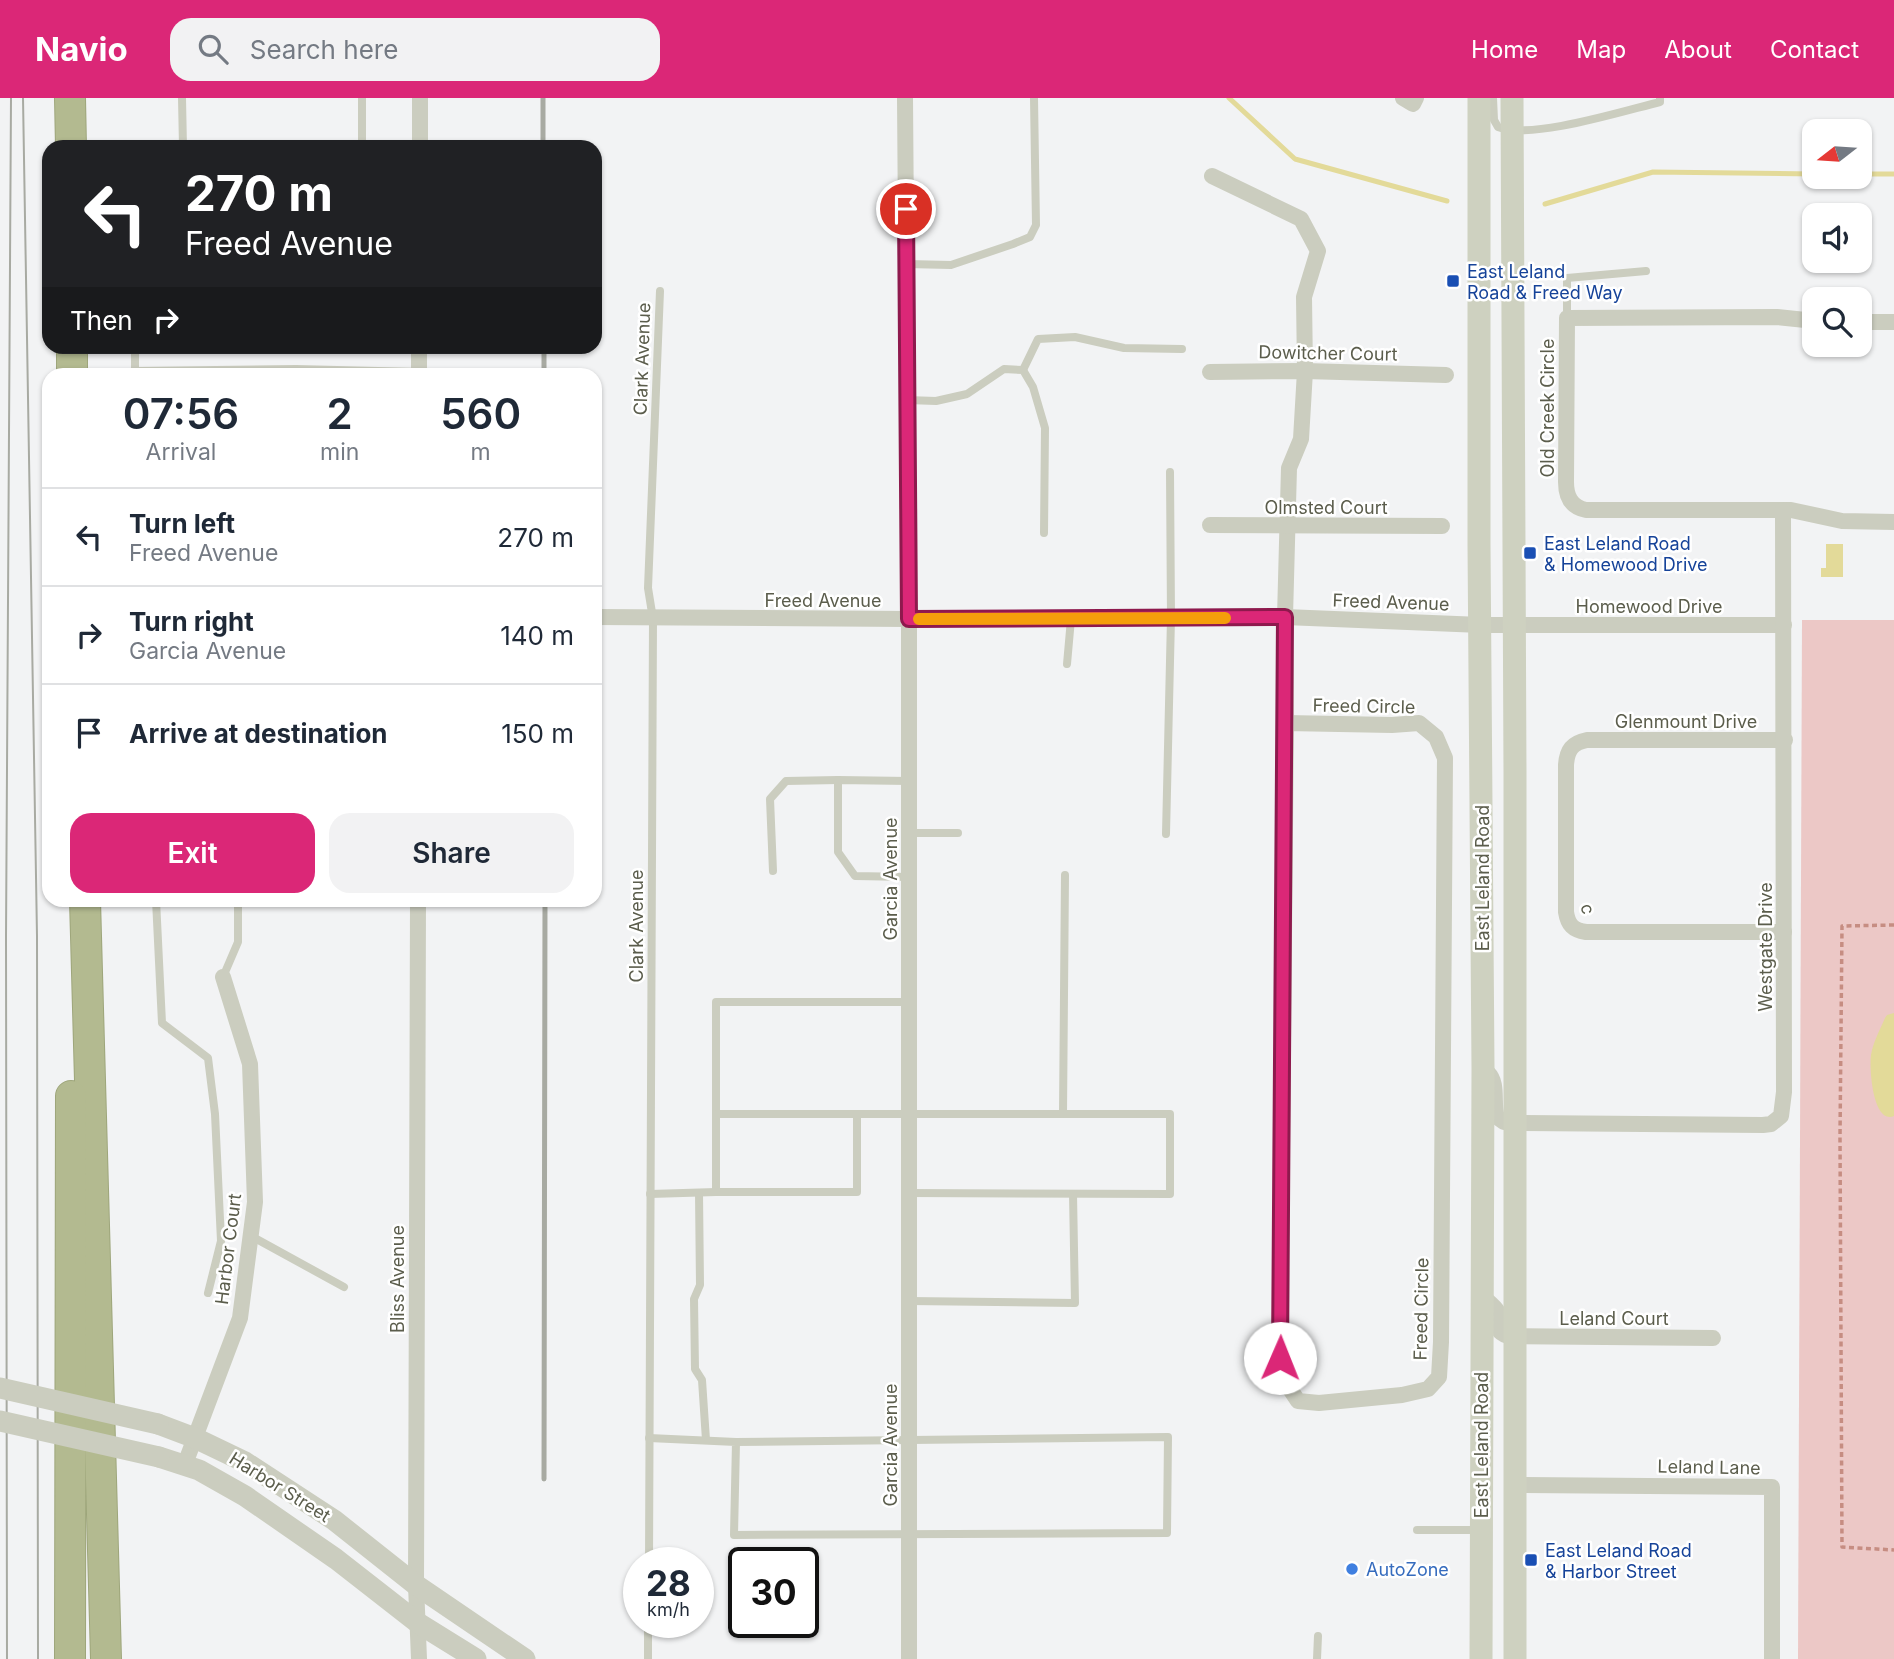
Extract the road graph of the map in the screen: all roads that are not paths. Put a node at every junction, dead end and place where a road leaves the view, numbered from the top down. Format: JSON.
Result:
{"nodes":[{"id":1,"x":70,"y":98,"type":"edge"},
{"id":2,"x":182,"y":98,"type":"edge"},
{"id":3,"x":362,"y":98,"type":"edge"},
{"id":4,"x":420,"y":98,"type":"edge"},
{"id":5,"x":905,"y":98,"type":"edge"},
{"id":6,"x":1034,"y":98,"type":"edge"},
{"id":7,"x":1479,"y":98,"type":"edge"},
{"id":8,"x":1493,"y":98,"type":"edge"},
{"id":9,"x":1512,"y":98,"type":"edge"},
{"id":10,"x":1660,"y":98,"type":"edge"},
{"id":11,"x":1511,"y":130,"type":"junction"},
{"id":12,"x":71,"y":140,"type":"edge"},
{"id":13,"x":183,"y":140,"type":"edge"},
{"id":14,"x":362,"y":140,"type":"edge"},
{"id":15,"x":419,"y":140,"type":"edge"},
{"id":16,"x":1212,"y":176,"type":"dead end"},
{"id":17,"x":906,"y":264,"type":"junction"},
{"id":18,"x":1646,"y":271,"type":"dead end"},
{"id":19,"x":660,"y":291,"type":"dead end"},
{"id":20,"x":1567,"y":318,"type":"junction"},
{"id":21,"x":1802,"y":320,"type":"edge"},
{"id":22,"x":1872,"y":322,"type":"edge"},
{"id":23,"x":1894,"y":322,"type":"edge"},
{"id":24,"x":1182,"y":349,"type":"dead end"},
{"id":25,"x":1023,"y":370,"type":"junction"},
{"id":26,"x":1305,"y":371,"type":"junction"},
{"id":27,"x":1210,"y":372,"type":"dead end"},
{"id":28,"x":1446,"y":375,"type":"dead end"},
{"id":29,"x":907,"y":400,"type":"junction"},
{"id":30,"x":1170,"y":472,"type":"dead end"},
{"id":31,"x":1783,"y":510,"type":"junction"},
{"id":32,"x":1894,"y":522,"type":"edge"},
{"id":33,"x":1210,"y":525,"type":"dead end"},
{"id":34,"x":1287,"y":526,"type":"junction"},
{"id":35,"x":1442,"y":526,"type":"dead end"},
{"id":36,"x":1044,"y":533,"type":"dead end"},
{"id":37,"x":602,"y":617,"type":"edge"},
{"id":38,"x":1285,"y":617,"type":"junction"},
{"id":39,"x":1171,"y":618,"type":"junction"},
{"id":40,"x":653,"y":619,"type":"junction"},
{"id":41,"x":909,"y":619,"type":"junction"},
{"id":42,"x":1071,"y":619,"type":"junction"},
{"id":43,"x":1481,"y":625,"type":"junction"},
{"id":44,"x":1514,"y":625,"type":"junction"},
{"id":45,"x":1784,"y":625,"type":"junction"},
{"id":46,"x":1067,"y":664,"type":"dead end"},
{"id":47,"x":1286,"y":723,"type":"junction"},
{"id":48,"x":1587,"y":740,"type":"joint"},
{"id":49,"x":1785,"y":740,"type":"junction"},
{"id":50,"x":838,"y":780,"type":"junction"},
{"id":51,"x":909,"y":781,"type":"junction"},
{"id":52,"x":909,"y":833,"type":"junction"},
{"id":53,"x":958,"y":833,"type":"dead end"},
{"id":54,"x":1166,"y":834,"type":"dead end"},
{"id":55,"x":773,"y":871,"type":"dead end"},
{"id":56,"x":1065,"y":875,"type":"dead end"},
{"id":57,"x":909,"y":877,"type":"junction"},
{"id":58,"x":72,"y":907,"type":"edge"},
{"id":59,"x":85,"y":907,"type":"edge"},
{"id":60,"x":156,"y":907,"type":"edge"},
{"id":61,"x":238,"y":907,"type":"edge"},
{"id":62,"x":418,"y":907,"type":"edge"},
{"id":63,"x":1784,"y":932,"type":"junction"},
{"id":64,"x":223,"y":977,"type":"joint"},
{"id":65,"x":909,"y":1002,"type":"junction"},
{"id":66,"x":1483,"y":1068,"type":"junction"},
{"id":67,"x":716,"y":1114,"type":"junction"},
{"id":68,"x":857,"y":1114,"type":"junction"},
{"id":69,"x":909,"y":1114,"type":"junction"},
{"id":70,"x":1063,"y":1114,"type":"junction"},
{"id":71,"x":1516,"y":1124,"type":"junction"},
{"id":72,"x":716,"y":1192,"type":"junction"},
{"id":73,"x":699,"y":1193,"type":"junction"},
{"id":74,"x":909,"y":1193,"type":"junction"},
{"id":75,"x":650,"y":1194,"type":"junction"},
{"id":76,"x":1073,"y":1194,"type":"junction"},
{"id":77,"x":251,"y":1236,"type":"junction"},
{"id":78,"x":344,"y":1287,"type":"dead end"},
{"id":79,"x":208,"y":1293,"type":"dead end"},
{"id":80,"x":1482,"y":1295,"type":"junction"},
{"id":81,"x":909,"y":1301,"type":"junction"},
{"id":82,"x":1515,"y":1336,"type":"junction"},
{"id":83,"x":1713,"y":1338,"type":"dead end"},
{"id":84,"x":0,"y":1388,"type":"edge"},
{"id":85,"x":0,"y":1421,"type":"edge"},
{"id":86,"x":195,"y":1438,"type":"junction"},
{"id":87,"x":649,"y":1438,"type":"junction"},
{"id":88,"x":706,"y":1440,"type":"junction"},
{"id":89,"x":909,"y":1440,"type":"junction"},
{"id":90,"x":736,"y":1442,"type":"junction"},
{"id":91,"x":185,"y":1464,"type":"junction"},
{"id":92,"x":1515,"y":1485,"type":"junction"},
{"id":93,"x":1417,"y":1530,"type":"dead end"},
{"id":94,"x":1481,"y":1530,"type":"junction"},
{"id":95,"x":909,"y":1535,"type":"junction"},
{"id":96,"x":649,"y":1547,"type":"edge"},
{"id":97,"x":416,"y":1584,"type":"junction"},
{"id":98,"x":418,"y":1623,"type":"junction"},
{"id":99,"x":1318,"y":1636,"type":"dead end"},
{"id":100,"x":648,"y":1638,"type":"edge"},
{"id":101,"x":70,"y":1659,"type":"edge"},
{"id":102,"x":107,"y":1659,"type":"edge"},
{"id":103,"x":419,"y":1659,"type":"edge"},
{"id":104,"x":476,"y":1659,"type":"edge"},
{"id":105,"x":525,"y":1659,"type":"edge"},
{"id":106,"x":648,"y":1659,"type":"edge"},
{"id":107,"x":909,"y":1659,"type":"edge"},
{"id":108,"x":1317,"y":1659,"type":"edge"},
{"id":109,"x":1481,"y":1659,"type":"edge"},
{"id":110,"x":1515,"y":1659,"type":"edge"},
{"id":111,"x":1772,"y":1659,"type":"edge"}],
"edges":[{"from":1,"to":12,"type":"highway"},
{"from":2,"to":13,"type":"lane"},
{"from":3,"to":14,"type":"lane"},
{"from":4,"to":15,"type":"street"},
{"from":5,"to":17,"type":"street","name":"Garcia Avenue"},
{"from":6,"to":17,"type":"lane"},
{"from":7,"to":43,"type":"main road","name":"East Leland Road"},
{"from":8,"to":11,"type":"lane"},
{"from":9,"to":11,"type":"main road","name":"East Leland Road"},
{"from":10,"to":11,"type":"lane"},
{"from":11,"to":44,"type":"main road","name":"East Leland Road"},
{"from":16,"to":26,"type":"street","name":"Freed Circle"},
{"from":17,"to":29,"type":"street","name":"Garcia Avenue"},
{"from":18,"to":20,"type":"lane"},
{"from":19,"to":40,"type":"lane","name":"Clark Avenue"},
{"from":20,"to":21,"type":"street","name":"Old Creek Circle"},
{"from":20,"to":31,"type":"street","name":"Old Creek Circle"},
{"from":22,"to":23,"type":"street"},
{"from":24,"to":25,"type":"lane"},
{"from":25,"to":29,"type":"lane"},
{"from":25,"to":36,"type":"lane"},
{"from":26,"to":27,"type":"street","name":"Dowitcher Court"},
{"from":26,"to":28,"type":"street","name":"Dowitcher Court"},
{"from":26,"to":34,"type":"street","name":"Freed Circle"},
{"from":29,"to":41,"type":"street","name":"Garcia Avenue"},
{"from":30,"to":39,"type":"lane"},
{"from":31,"to":32,"type":"street","name":"Old Creek Circle"},
{"from":31,"to":45,"type":"street","name":"Westgate Drive"},
{"from":33,"to":34,"type":"street","name":"Olmsted Court"},
{"from":34,"to":35,"type":"street","name":"Olmsted Court"},
{"from":34,"to":38,"type":"street","name":"Freed Circle"},
{"from":37,"to":40,"type":"street","name":"Freed Avenue"},
{"from":38,"to":39,"type":"street","name":"Freed Avenue"},
{"from":38,"to":43,"type":"street","name":"Freed Avenue"},
{"from":38,"to":47,"type":"street","name":"Freed Circle"},
{"from":39,"to":42,"type":"street","name":"Freed Avenue"},
{"from":39,"to":54,"type":"lane"},
{"from":40,"to":41,"type":"street","name":"Freed Avenue"},
{"from":40,"to":75,"type":"lane","name":"Clark Avenue"},
{"from":41,"to":42,"type":"street","name":"Freed Avenue"},
{"from":41,"to":51,"type":"street","name":"Garcia Avenue"},
{"from":42,"to":46,"type":"lane"},
{"from":43,"to":44,"type":"street","name":"Freed Avenue"},
{"from":43,"to":66,"type":"main road","name":"East Leland Road"},
{"from":44,"to":45,"type":"street","name":"Homewood Drive"},
{"from":44,"to":71,"type":"main road","name":"East Leland Road"},
{"from":45,"to":49,"type":"street","name":"Westgate Drive"},
{"from":47,"to":47,"type":"street","name":"Freed Circle"},
{"from":48,"to":49,"type":"street","name":"Glenmount Drive"},
{"from":48,"to":63,"type":"street","name":"c"},
{"from":49,"to":63,"type":"street","name":"Westgate Drive"},
{"from":50,"to":51,"type":"lane"},
{"from":50,"to":55,"type":"lane"},
{"from":50,"to":57,"type":"lane"},
{"from":51,"to":52,"type":"street","name":"Garcia Avenue"},
{"from":52,"to":53,"type":"lane"},
{"from":52,"to":57,"type":"street","name":"Garcia Avenue"},
{"from":56,"to":70,"type":"lane"},
{"from":57,"to":65,"type":"street","name":"Garcia Avenue"},
{"from":58,"to":101,"type":"highway"},
{"from":59,"to":102,"type":"highway"},
{"from":60,"to":79,"type":"lane"},
{"from":61,"to":64,"type":"lane"},
{"from":62,"to":97,"type":"street","name":"Bliss Avenue"},
{"from":63,"to":71,"type":"street","name":"Westgate Drive"},
{"from":64,"to":77,"type":"street","name":"Harbor Court"},
{"from":65,"to":67,"type":"lane"},
{"from":65,"to":69,"type":"street","name":"Garcia Avenue"},
{"from":66,"to":71,"type":"street"},
{"from":66,"to":80,"type":"main road","name":"East Leland Road"},
{"from":67,"to":68,"type":"lane"},
{"from":67,"to":72,"type":"lane"},
{"from":68,"to":69,"type":"lane"},
{"from":68,"to":72,"type":"lane"},
{"from":69,"to":70,"type":"lane"},
{"from":69,"to":74,"type":"street","name":"Garcia Avenue"},
{"from":70,"to":76,"type":"lane"},
{"from":71,"to":82,"type":"main road","name":"East Leland Road"},
{"from":72,"to":73,"type":"lane"},
{"from":73,"to":75,"type":"lane"},
{"from":73,"to":88,"type":"lane"},
{"from":74,"to":76,"type":"lane"},
{"from":74,"to":81,"type":"street","name":"Garcia Avenue"},
{"from":75,"to":87,"type":"lane","name":"Clark Avenue"},
{"from":76,"to":81,"type":"lane"},
{"from":77,"to":78,"type":"lane"},
{"from":77,"to":86,"type":"street","name":"Harbor Court"},
{"from":80,"to":82,"type":"street"},
{"from":80,"to":94,"type":"main road","name":"East Leland Road"},
{"from":81,"to":89,"type":"street","name":"Garcia Avenue"},
{"from":82,"to":83,"type":"street","name":"Leland Court"},
{"from":82,"to":92,"type":"main road","name":"East Leland Road"},
{"from":84,"to":86,"type":"street","name":"Harbor Street","bridge":true},
{"from":85,"to":91,"type":"street","name":"Harbor Street","bridge":true},
{"from":86,"to":91,"type":"street","name":"Harbor Court"},
{"from":86,"to":97,"type":"street","name":"Harbor Street"},
{"from":87,"to":88,"type":"lane"},
{"from":87,"to":96,"type":"lane","name":"Clark Avenue"},
{"from":88,"to":90,"type":"lane"},
{"from":89,"to":90,"type":"lane"},
{"from":89,"to":95,"type":"street","name":"Garcia Avenue"},
{"from":89,"to":95,"type":"lane"},
{"from":90,"to":95,"type":"lane"},
{"from":91,"to":98,"type":"street","name":"Harbor Street"},
{"from":92,"to":110,"type":"main road","name":"East Leland Road"},
{"from":92,"to":111,"type":"street","name":"Leland Lane"},
{"from":93,"to":94,"type":"lane"},
{"from":94,"to":109,"type":"main road","name":"East Leland Road"},
{"from":95,"to":107,"type":"street","name":"Garcia Avenue"},
{"from":97,"to":98,"type":"street","name":"Bliss Avenue"},
{"from":97,"to":105,"type":"street","name":"Harbor Street"},
{"from":98,"to":103,"type":"street","name":"Bliss Avenue"},
{"from":98,"to":104,"type":"street","name":"Harbor Street"},
{"from":99,"to":108,"type":"lane"},
{"from":100,"to":106,"type":"lane"}]}
